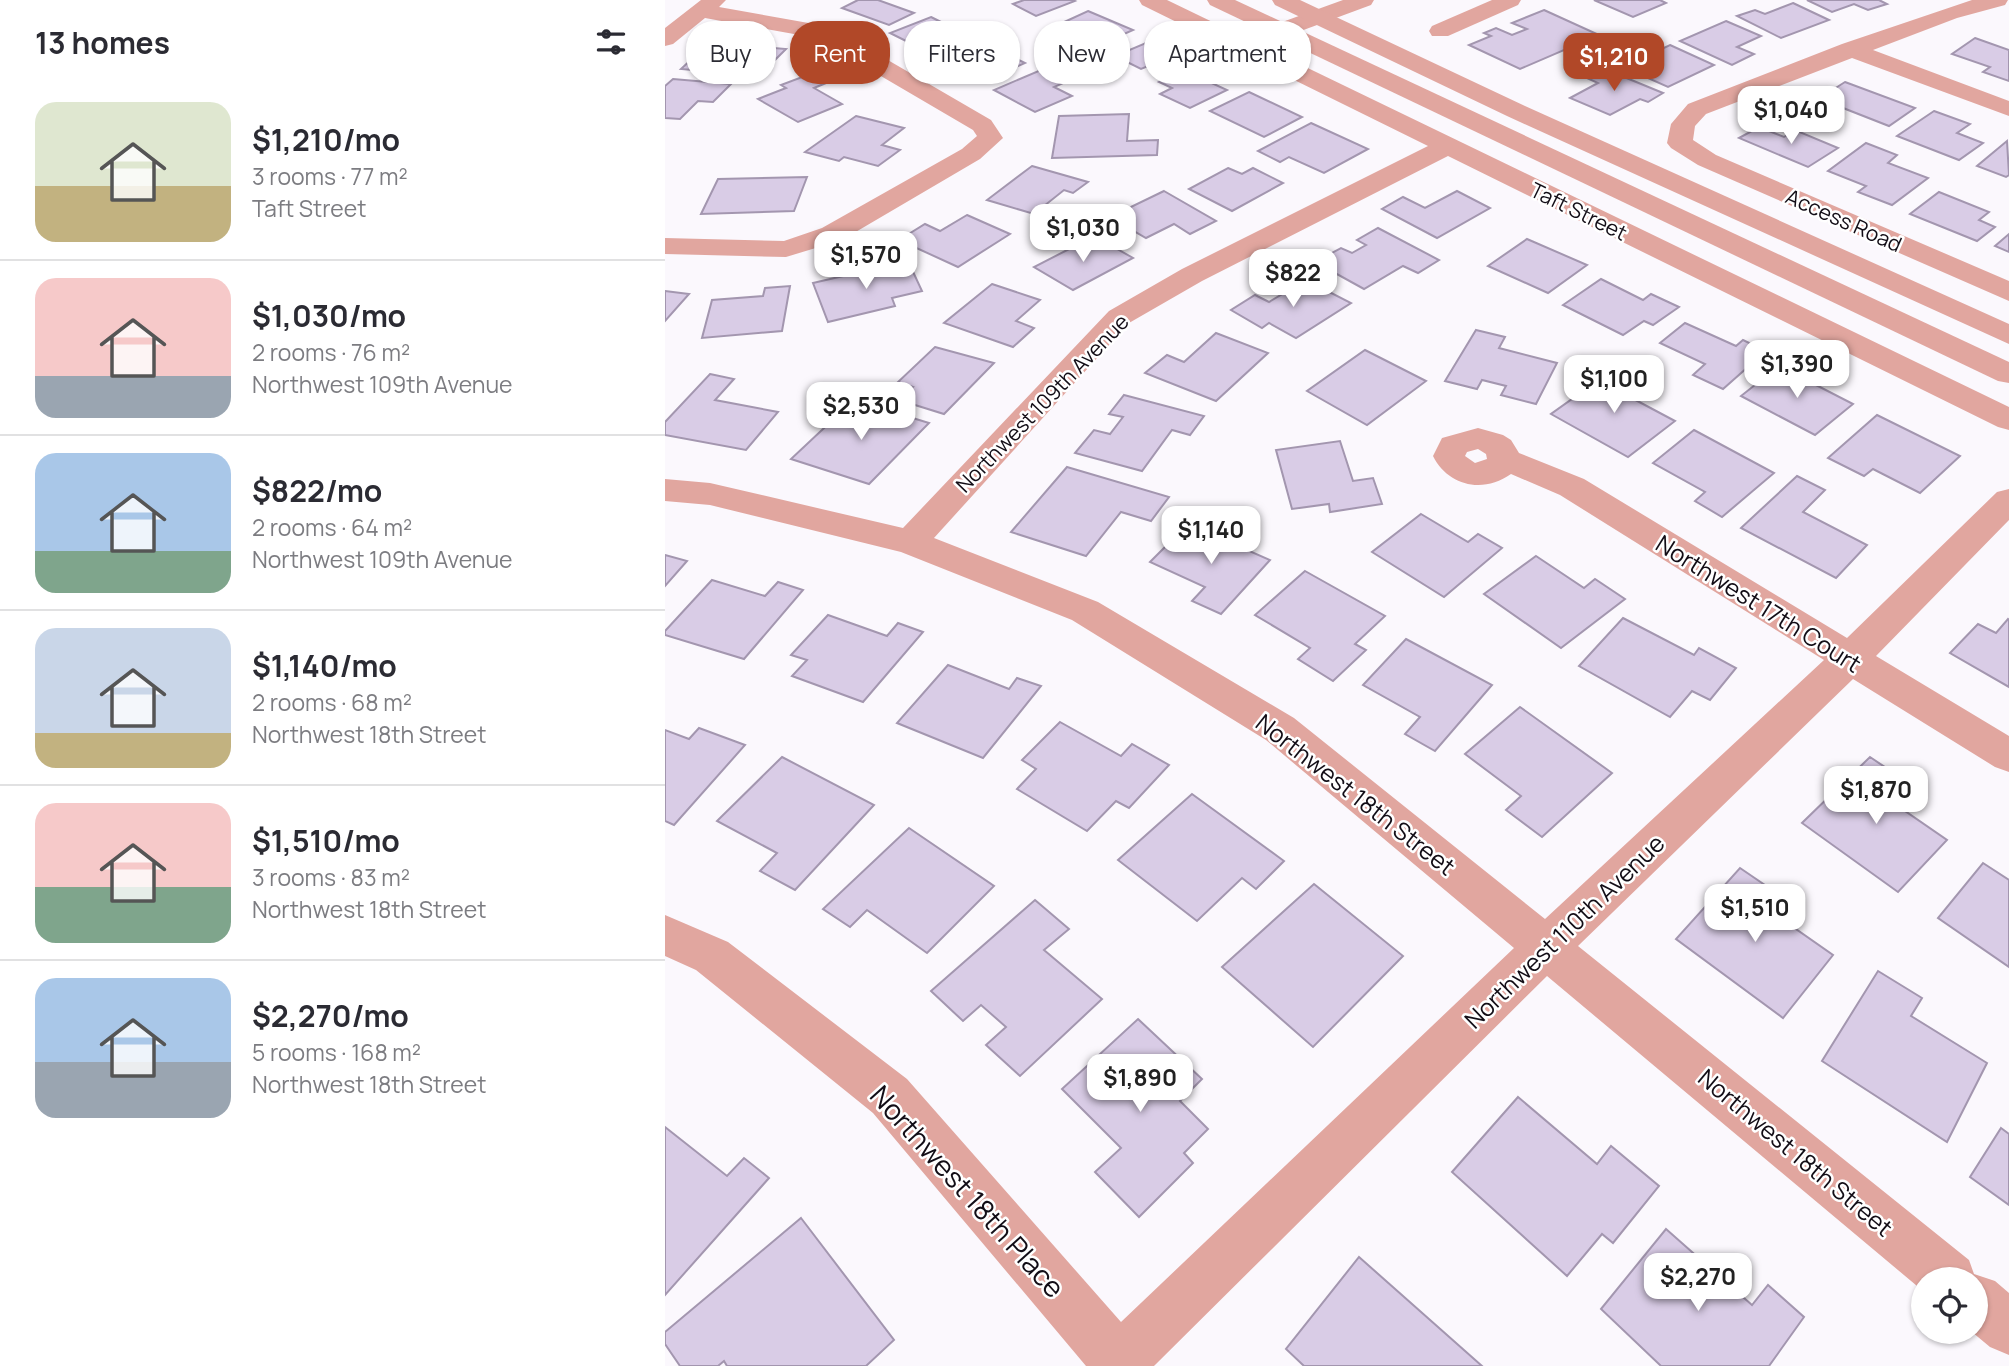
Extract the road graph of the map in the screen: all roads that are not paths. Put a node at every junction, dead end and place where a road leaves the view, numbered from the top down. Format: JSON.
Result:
{"nodes":[{"id":1,"x":1150,"y":0,"type":"edge"},
{"id":2,"x":1218,"y":0,"type":"edge"},
{"id":3,"x":1283,"y":0,"type":"edge"},
{"id":4,"x":1363,"y":0,"type":"edge"},
{"id":5,"x":1510,"y":0,"type":"edge"},
{"id":6,"x":1997,"y":0,"type":"edge"},
{"id":7,"x":708,"y":6,"type":"edge"},
{"id":8,"x":1321,"y":16,"type":"junction"},
{"id":9,"x":1263,"y":21,"type":"edge"},
{"id":10,"x":1307,"y":21,"type":"edge"},
{"id":11,"x":1440,"y":31,"type":"dead end"},
{"id":12,"x":665,"y":39,"type":"edge"},
{"id":13,"x":1311,"y":44,"type":"edge"},
{"id":14,"x":1850,"y":49,"type":"junction"},
{"id":15,"x":2009,"y":109,"type":"edge"},
{"id":16,"x":1447,"y":146,"type":"junction"},
{"id":17,"x":665,"y":246,"type":"edge"},
{"id":18,"x":2009,"y":292,"type":"edge"},
{"id":19,"x":2009,"y":335,"type":"edge"},
{"id":20,"x":2009,"y":374,"type":"edge"},
{"id":21,"x":2009,"y":420,"type":"edge"},
{"id":22,"x":1504,"y":459,"type":"dead end"},
{"id":23,"x":665,"y":490,"type":"edge"},
{"id":24,"x":2009,"y":500,"type":"edge"},
{"id":25,"x":910,"y":542,"type":"junction"},
{"id":26,"x":1850,"y":659,"type":"junction"},
{"id":27,"x":2009,"y":756,"type":"edge"},
{"id":28,"x":665,"y":934,"type":"edge"},
{"id":29,"x":1547,"y":946,"type":"junction"},
{"id":30,"x":1935,"y":1267,"type":"edge"},
{"id":31,"x":1988,"y":1310,"type":"edge"},
{"id":32,"x":2009,"y":1328,"type":"edge"},
{"id":33,"x":1120,"y":1364,"type":"edge"}],
"edges":[{"from":1,"to":16,"type":"street","name":"Taft Street"},
{"from":2,"to":9,"type":"street","name":"Taft Street"},
{"from":3,"to":8,"type":"street"},
{"from":4,"to":8,"type":"street"},
{"from":5,"to":11,"type":"street"},
{"from":6,"to":14,"type":"street"},
{"from":7,"to":12,"type":"street"},
{"from":7,"to":17,"type":"street"},
{"from":8,"to":10,"type":"street"},
{"from":8,"to":19,"type":"street"},
{"from":13,"to":20,"type":"street","name":"Taft Street"},
{"from":14,"to":15,"type":"street"},
{"from":14,"to":18,"type":"street","name":"Access Road"},
{"from":16,"to":21,"type":"street","name":"Taft Street"},
{"from":16,"to":25,"type":"street","name":"Northwest 109th Avenue"},
{"from":22,"to":26,"type":"street","name":"Northwest 17th Court"},
{"from":23,"to":25,"type":"street","name":"Northwest 18th Street"},
{"from":24,"to":26,"type":"street","name":"Northwest 110th Avenue"},
{"from":25,"to":29,"type":"street","name":"Northwest 18th Street"},
{"from":26,"to":27,"type":"street","name":"Northwest 17th Court"},
{"from":26,"to":29,"type":"street","name":"Northwest 110th Avenue"},
{"from":28,"to":33,"type":"street","name":"Northwest 18th Place"},
{"from":29,"to":30,"type":"street","name":"Northwest 18th Street"},
{"from":29,"to":33,"type":"street","name":"Northwest 110th Avenue"},
{"from":31,"to":32,"type":"street"}]}
